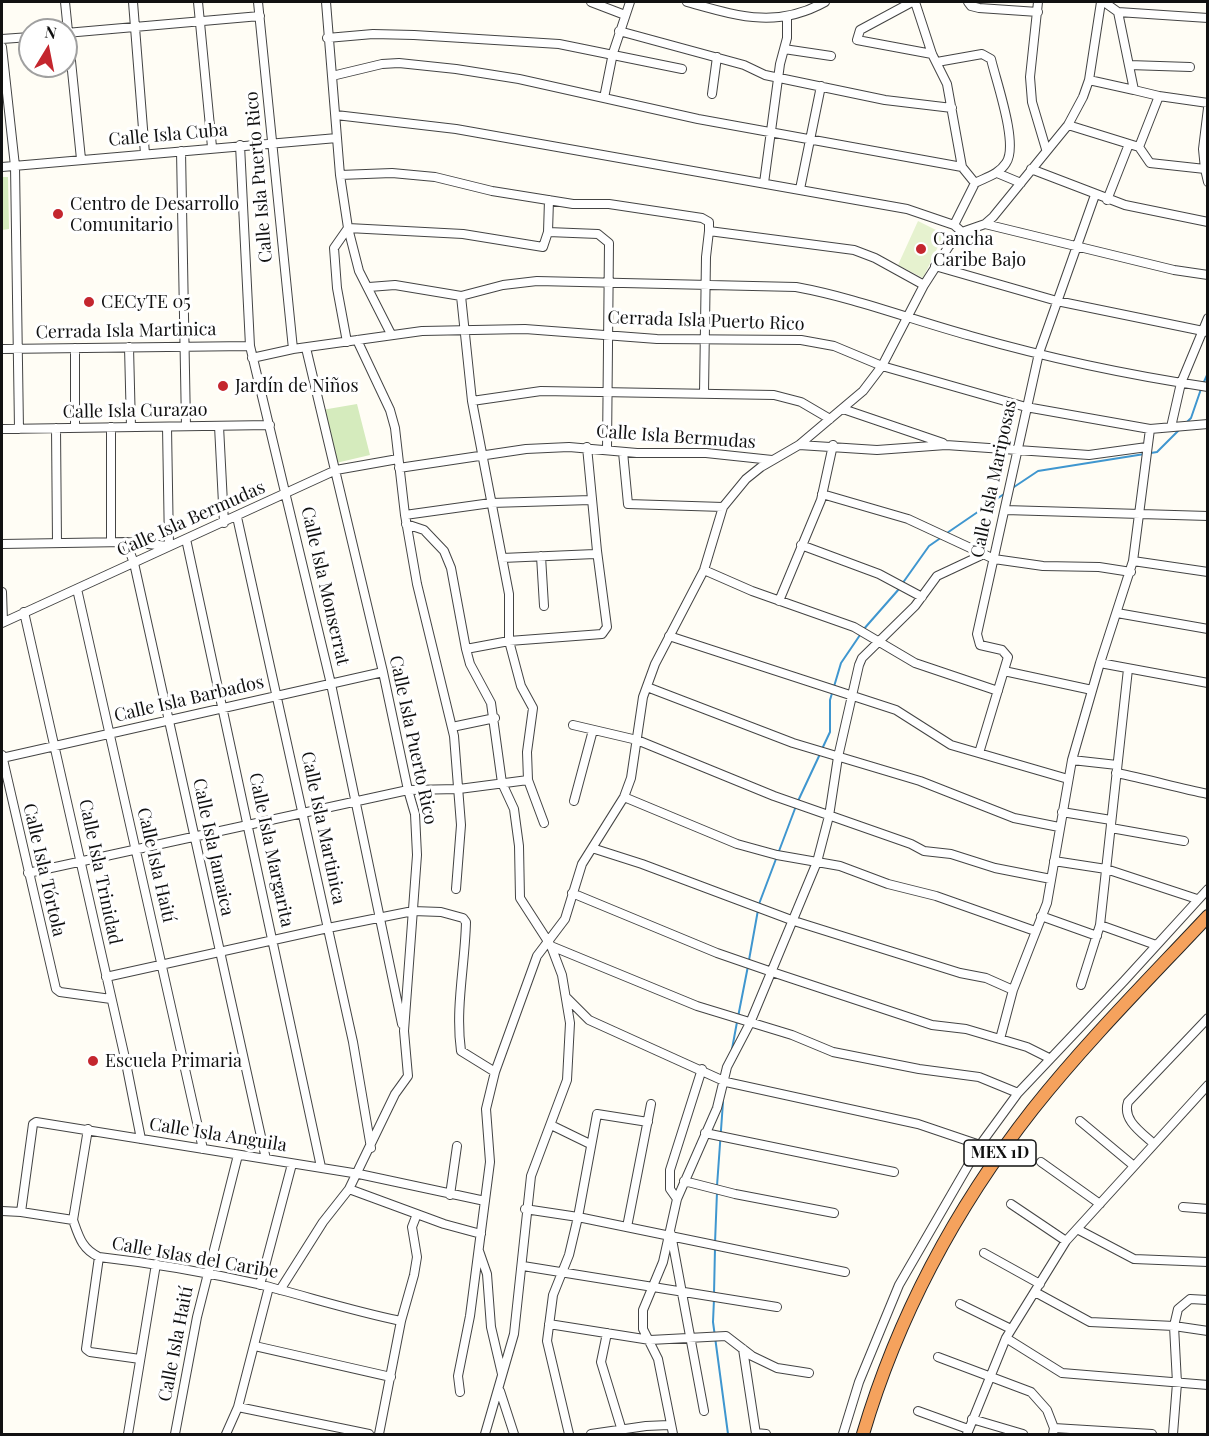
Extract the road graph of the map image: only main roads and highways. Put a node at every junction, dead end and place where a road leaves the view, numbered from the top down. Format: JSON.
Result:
{"nodes":[{"id":1,"x":1208,"y":916,"type":"edge"},
{"id":2,"x":862,"y":1434,"type":"edge"}],
"edges":[{"from":1,"to":2,"type":"highway","number":"MEX 1D"}]}
